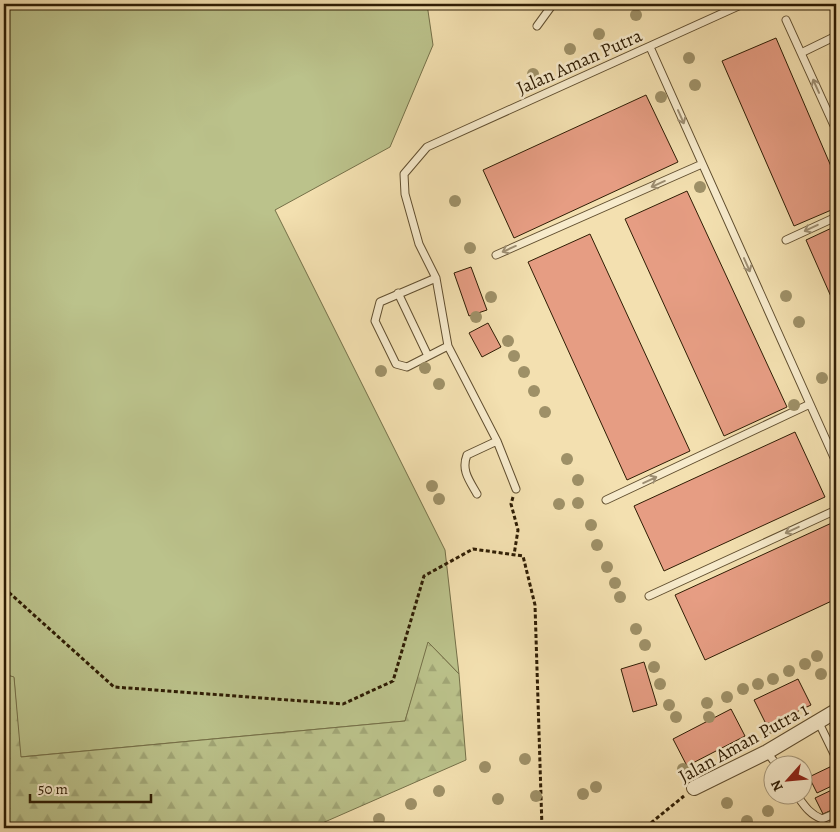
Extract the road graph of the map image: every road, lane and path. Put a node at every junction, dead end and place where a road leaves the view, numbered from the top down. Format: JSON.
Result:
{"nodes":[{"id":1,"x":553,"y":4,"type":"edge"},
{"id":2,"x":743,"y":4,"type":"edge"},
{"id":3,"x":786,"y":20,"type":"dead end"},
{"id":4,"x":536,"y":26,"type":"dead end"},
{"id":5,"x":836,"y":36,"type":"edge"},
{"id":6,"x":650,"y":47,"type":"junction"},
{"id":7,"x":801,"y":53,"type":"junction"},
{"id":8,"x":836,"y":130,"type":"edge"},
{"id":9,"x":702,"y":164,"type":"junction"},
{"id":10,"x":836,"y":216,"type":"edge"},
{"id":11,"x":786,"y":240,"type":"dead end"},
{"id":12,"x":496,"y":255,"type":"dead end"},
{"id":13,"x":436,"y":278,"type":"junction"},
{"id":14,"x":398,"y":293,"type":"junction"},
{"id":15,"x":448,"y":346,"type":"junction"},
{"id":16,"x":428,"y":356,"type":"junction"},
{"id":17,"x":810,"y":404,"type":"junction"},
{"id":18,"x":497,"y":441,"type":"junction"},
{"id":19,"x":836,"y":462,"type":"edge"},
{"id":20,"x":516,"y":489,"type":"joint"},
{"id":21,"x":476,"y":494,"type":"dead end"},
{"id":22,"x":606,"y":500,"type":"dead end"},
{"id":23,"x":836,"y":510,"type":"edge"},
{"id":24,"x":514,"y":555,"type":"junction"},
{"id":25,"x":4,"y":588,"type":"edge"},
{"id":26,"x":649,"y":596,"type":"dead end"},
{"id":27,"x":836,"y":711,"type":"edge"},
{"id":28,"x":819,"y":723,"type":"junction"},
{"id":29,"x":767,"y":752,"type":"joint"},
{"id":30,"x":836,"y":758,"type":"edge"},
{"id":31,"x":694,"y":788,"type":"joint"},
{"id":32,"x":804,"y":804,"type":"edge"},
{"id":33,"x":836,"y":813,"type":"edge"},
{"id":34,"x":542,"y":828,"type":"edge"},
{"id":35,"x":648,"y":828,"type":"edge"}],
"edges":[{"from":1,"to":4,"type":"lane"},
{"from":2,"to":6,"type":"lane","name":"Jalan Aman Putra"},
{"from":3,"to":7,"type":"lane"},
{"from":5,"to":7,"type":"lane"},
{"from":6,"to":9,"type":"lane","one_way":true},
{"from":6,"to":13,"type":"lane","name":"Jalan Aman Putra"},
{"from":8,"to":7,"type":"lane","one_way":true},
{"from":9,"to":12,"type":"lane","one_way":true},
{"from":9,"to":17,"type":"lane","one_way":true},
{"from":10,"to":11,"type":"lane","one_way":true},
{"from":13,"to":14,"type":"lane"},
{"from":13,"to":15,"type":"lane"},
{"from":14,"to":16,"type":"lane"},
{"from":14,"to":16,"type":"lane"},
{"from":15,"to":16,"type":"lane"},
{"from":15,"to":18,"type":"lane"},
{"from":17,"to":19,"type":"lane"},
{"from":22,"to":17,"type":"lane","one_way":true},
{"from":18,"to":20,"type":"lane"},
{"from":18,"to":21,"type":"lane"},
{"from":20,"to":24,"type":"path"},
{"from":23,"to":26,"type":"lane","one_way":true},
{"from":24,"to":25,"type":"path"},
{"from":24,"to":34,"type":"path"},
{"from":27,"to":28,"type":"street","name":"Jalan Aman Putra 1"},
{"from":28,"to":29,"type":"street","name":"Jalan Aman Putra 1"},
{"from":28,"to":30,"type":"lane"},
{"from":29,"to":31,"type":"street","name":"Jalan Aman Putra 1"},
{"from":31,"to":35,"type":"path","name":"Jalan Aman Putra 1"},
{"from":32,"to":33,"type":"lane"}]}
